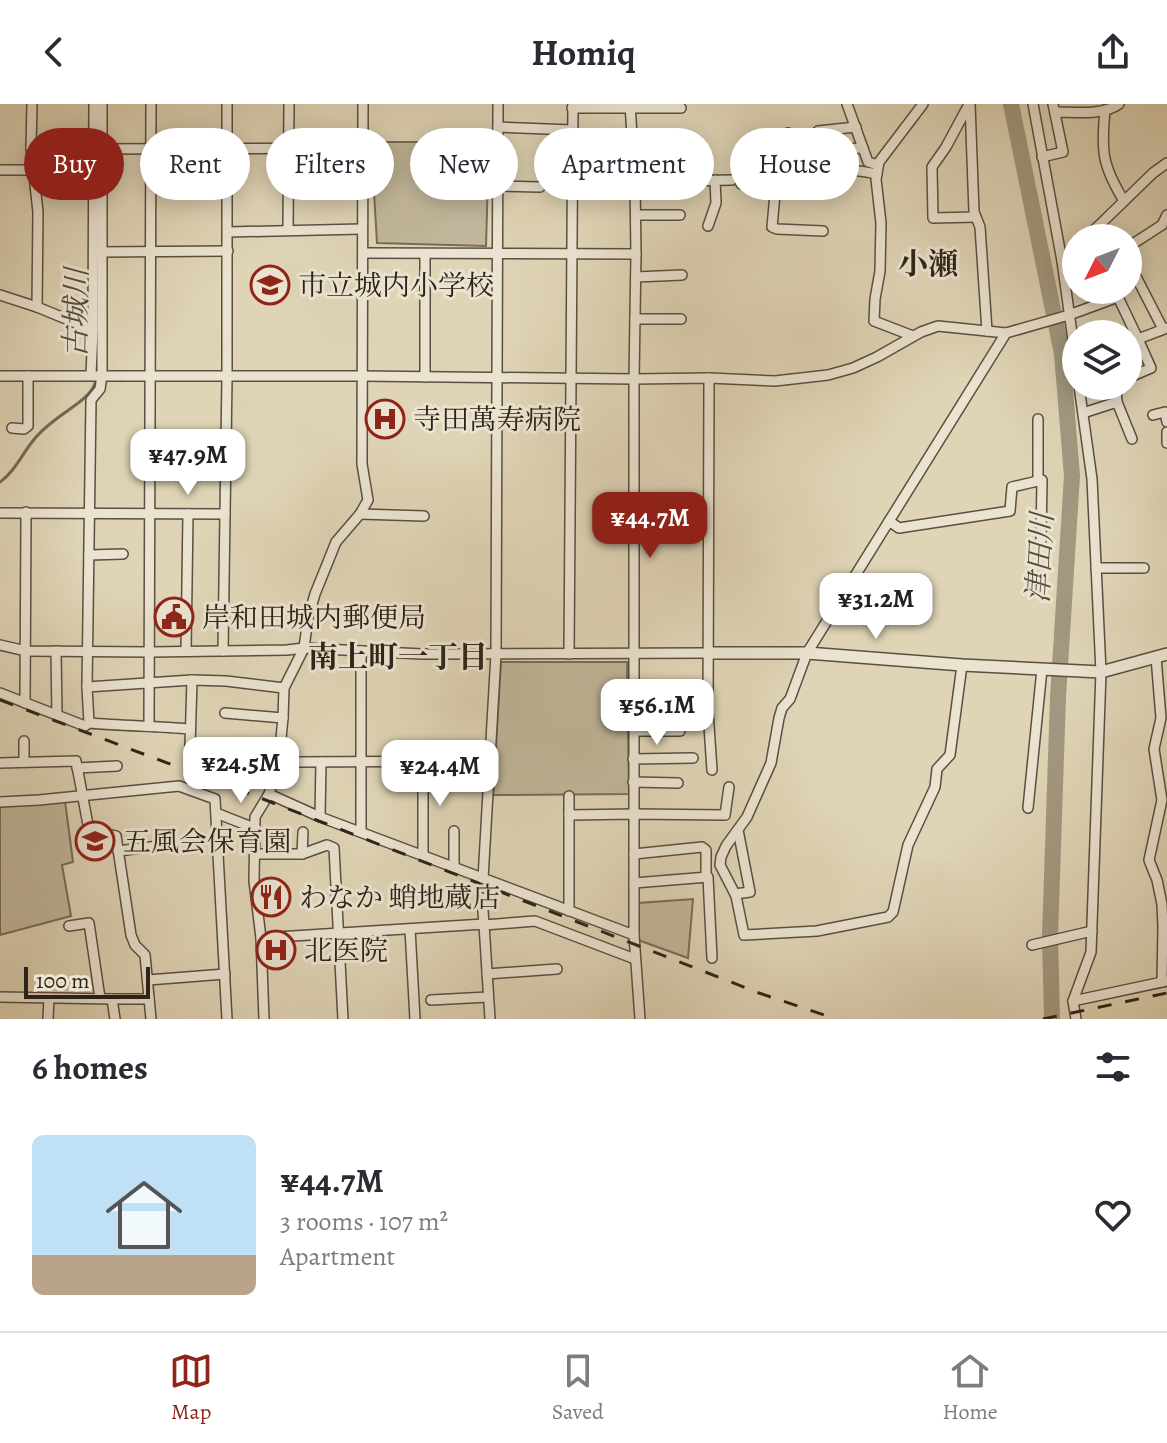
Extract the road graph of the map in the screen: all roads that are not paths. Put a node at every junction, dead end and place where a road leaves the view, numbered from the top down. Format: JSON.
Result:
{"nodes":[{"id":1,"x":32,"y":104,"type":"edge"},
{"id":2,"x":94,"y":104,"type":"edge"},
{"id":3,"x":102,"y":104,"type":"edge"},
{"id":4,"x":151,"y":104,"type":"edge"},
{"id":5,"x":227,"y":104,"type":"edge"},
{"id":6,"x":289,"y":104,"type":"edge"},
{"id":7,"x":363,"y":104,"type":"edge"},
{"id":8,"x":498,"y":104,"type":"edge"},
{"id":9,"x":847,"y":104,"type":"edge"},
{"id":10,"x":923,"y":104,"type":"edge"},
{"id":11,"x":970,"y":104,"type":"edge"},
{"id":12,"x":1033,"y":104,"type":"edge"},
{"id":13,"x":1119,"y":104,"type":"edge"},
{"id":14,"x":572,"y":106,"type":"edge"},
{"id":15,"x":630,"y":107,"type":"edge"},
{"id":16,"x":681,"y":108,"type":"dead end"},
{"id":17,"x":1054,"y":108,"type":"edge"},
{"id":18,"x":1105,"y":110,"type":"junction"},
{"id":19,"x":498,"y":127,"type":"joint"},
{"id":20,"x":856,"y":127,"type":"junction"},
{"id":21,"x":31,"y":128,"type":"edge"},
{"id":22,"x":95,"y":128,"type":"edge"},
{"id":23,"x":99,"y":128,"type":"edge"},
{"id":24,"x":151,"y":128,"type":"edge"},
{"id":25,"x":228,"y":128,"type":"edge"},
{"id":26,"x":289,"y":128,"type":"edge"},
{"id":27,"x":363,"y":128,"type":"edge"},
{"id":28,"x":534,"y":128,"type":"edge"},
{"id":29,"x":572,"y":128,"type":"edge"},
{"id":30,"x":632,"y":128,"type":"edge"},
{"id":31,"x":863,"y":148,"type":"junction"},
{"id":32,"x":1042,"y":157,"type":"junction"},
{"id":33,"x":1167,"y":163,"type":"edge"},
{"id":34,"x":859,"y":169,"type":"edge"},
{"id":35,"x":0,"y":170,"type":"edge"},
{"id":36,"x":24,"y":170,"type":"edge"},
{"id":37,"x":878,"y":170,"type":"junction"},
{"id":38,"x":715,"y":180,"type":"joint"},
{"id":39,"x":730,"y":181,"type":"edge"},
{"id":40,"x":36,"y":200,"type":"edge"},
{"id":41,"x":96,"y":200,"type":"edge"},
{"id":42,"x":150,"y":200,"type":"edge"},
{"id":43,"x":228,"y":200,"type":"edge"},
{"id":44,"x":288,"y":200,"type":"edge"},
{"id":45,"x":362,"y":200,"type":"edge"},
{"id":46,"x":498,"y":200,"type":"edge"},
{"id":47,"x":571,"y":200,"type":"edge"},
{"id":48,"x":636,"y":200,"type":"edge"},
{"id":49,"x":774,"y":200,"type":"edge"},
{"id":50,"x":1124,"y":201,"type":"junction"},
{"id":51,"x":636,"y":215,"type":"junction"},
{"id":52,"x":680,"y":215,"type":"dead end"},
{"id":53,"x":1167,"y":215,"type":"edge"},
{"id":54,"x":976,"y":217,"type":"junction"},
{"id":55,"x":1100,"y":224,"type":"edge"},
{"id":56,"x":708,"y":226,"type":"dead end"},
{"id":57,"x":288,"y":229,"type":"junction"},
{"id":58,"x":362,"y":229,"type":"junction"},
{"id":59,"x":823,"y":231,"type":"dead end"},
{"id":60,"x":228,"y":232,"type":"junction"},
{"id":61,"x":1142,"y":238,"type":"edge"},
{"id":62,"x":228,"y":251,"type":"junction"},
{"id":63,"x":150,"y":252,"type":"junction"},
{"id":64,"x":498,"y":252,"type":"junction"},
{"id":65,"x":97,"y":253,"type":"junction"},
{"id":66,"x":363,"y":253,"type":"junction"},
{"id":67,"x":570,"y":254,"type":"junction"},
{"id":68,"x":636,"y":254,"type":"junction"},
{"id":69,"x":425,"y":255,"type":"junction"},
{"id":70,"x":1062,"y":261,"type":"edge"},
{"id":71,"x":682,"y":275,"type":"dead end"},
{"id":72,"x":636,"y":277,"type":"junction"},
{"id":73,"x":1142,"y":286,"type":"edge"},
{"id":74,"x":0,"y":295,"type":"edge"},
{"id":75,"x":1068,"y":304,"type":"edge"},
{"id":76,"x":37,"y":307,"type":"junction"},
{"id":77,"x":1069,"y":315,"type":"junction"},
{"id":78,"x":635,"y":319,"type":"junction"},
{"id":79,"x":681,"y":319,"type":"dead end"},
{"id":80,"x":1070,"y":320,"type":"edge"},
{"id":81,"x":1129,"y":320,"type":"edge"},
{"id":82,"x":1165,"y":328,"type":"edge"},
{"id":83,"x":93,"y":330,"type":"junction"},
{"id":84,"x":987,"y":331,"type":"junction"},
{"id":85,"x":1006,"y":333,"type":"junction"},
{"id":86,"x":913,"y":336,"type":"junction"},
{"id":87,"x":1142,"y":337,"type":"edge"},
{"id":88,"x":1142,"y":348,"type":"edge"},
{"id":89,"x":1142,"y":372,"type":"edge"},
{"id":90,"x":97,"y":375,"type":"junction"},
{"id":91,"x":0,"y":376,"type":"edge"},
{"id":92,"x":28,"y":376,"type":"junction"},
{"id":93,"x":151,"y":376,"type":"junction"},
{"id":94,"x":362,"y":376,"type":"junction"},
{"id":95,"x":227,"y":377,"type":"junction"},
{"id":96,"x":425,"y":377,"type":"junction"},
{"id":97,"x":497,"y":378,"type":"junction"},
{"id":98,"x":709,"y":378,"type":"junction"},
{"id":99,"x":571,"y":379,"type":"junction"},
{"id":100,"x":634,"y":379,"type":"junction"},
{"id":101,"x":1081,"y":400,"type":"edge"},
{"id":102,"x":1117,"y":402,"type":"joint"},
{"id":103,"x":1083,"y":413,"type":"junction"},
{"id":104,"x":1153,"y":415,"type":"dead end"},
{"id":105,"x":1038,"y":419,"type":"dead end"},
{"id":106,"x":1167,"y":422,"type":"edge"},
{"id":107,"x":12,"y":428,"type":"dead end"},
{"id":108,"x":1167,"y":432,"type":"edge"},
{"id":109,"x":1132,"y":439,"type":"dead end"},
{"id":110,"x":1167,"y":443,"type":"edge"},
{"id":111,"x":1043,"y":480,"type":"junction"},
{"id":112,"x":26,"y":512,"type":"junction"},
{"id":113,"x":0,"y":513,"type":"edge"},
{"id":114,"x":89,"y":514,"type":"junction"},
{"id":115,"x":151,"y":514,"type":"junction"},
{"id":116,"x":188,"y":514,"type":"junction"},
{"id":117,"x":225,"y":514,"type":"junction"},
{"id":118,"x":360,"y":514,"type":"junction"},
{"id":119,"x":424,"y":516,"type":"dead end"},
{"id":120,"x":634,"y":518,"type":"junction"},
{"id":121,"x":708,"y":518,"type":"junction"},
{"id":122,"x":889,"y":521,"type":"junction"},
{"id":123,"x":1041,"y":541,"type":"dead end"},
{"id":124,"x":123,"y":554,"type":"dead end"},
{"id":125,"x":89,"y":555,"type":"junction"},
{"id":126,"x":1096,"y":568,"type":"junction"},
{"id":127,"x":1144,"y":568,"type":"dead end"},
{"id":128,"x":0,"y":645,"type":"edge"},
{"id":129,"x":304,"y":648,"type":"junction"},
{"id":130,"x":26,"y":651,"type":"junction"},
{"id":131,"x":56,"y":651,"type":"junction"},
{"id":132,"x":89,"y":651,"type":"junction"},
{"id":133,"x":186,"y":651,"type":"junction"},
{"id":134,"x":223,"y":651,"type":"junction"},
{"id":135,"x":361,"y":651,"type":"junction"},
{"id":136,"x":150,"y":652,"type":"junction"},
{"id":137,"x":708,"y":653,"type":"junction"},
{"id":138,"x":807,"y":653,"type":"junction"},
{"id":139,"x":496,"y":654,"type":"junction"},
{"id":140,"x":569,"y":654,"type":"junction"},
{"id":141,"x":633,"y":654,"type":"junction"},
{"id":142,"x":1162,"y":656,"type":"edge"},
{"id":143,"x":962,"y":665,"type":"junction"},
{"id":144,"x":1042,"y":669,"type":"junction"},
{"id":145,"x":1101,"y":672,"type":"junction"},
{"id":146,"x":192,"y":680,"type":"junction"},
{"id":147,"x":150,"y":682,"type":"junction"},
{"id":148,"x":87,"y":687,"type":"junction"},
{"id":149,"x":284,"y":688,"type":"junction"},
{"id":150,"x":0,"y":693,"type":"edge"},
{"id":151,"x":25,"y":703,"type":"junction"},
{"id":152,"x":685,"y":708,"type":"dead end"},
{"id":153,"x":633,"y":710,"type":"junction"},
{"id":154,"x":225,"y":713,"type":"dead end"},
{"id":155,"x":57,"y":716,"type":"junction"},
{"id":156,"x":283,"y":718,"type":"junction"},
{"id":157,"x":89,"y":723,"type":"junction"},
{"id":158,"x":149,"y":725,"type":"junction"},
{"id":159,"x":190,"y":729,"type":"junction"},
{"id":160,"x":634,"y":731,"type":"junction"},
{"id":161,"x":680,"y":731,"type":"dead end"},
{"id":162,"x":24,"y":741,"type":"dead end"},
{"id":163,"x":280,"y":755,"type":"junction"},
{"id":164,"x":693,"y":758,"type":"dead end"},
{"id":165,"x":633,"y":759,"type":"junction"},
{"id":166,"x":423,"y":761,"type":"junction"},
{"id":167,"x":489,"y":761,"type":"junction"},
{"id":168,"x":24,"y":762,"type":"junction"},
{"id":169,"x":321,"y":762,"type":"junction"},
{"id":170,"x":361,"y":762,"type":"junction"},
{"id":171,"x":0,"y":763,"type":"edge"},
{"id":172,"x":117,"y":766,"type":"dead end"},
{"id":173,"x":77,"y":768,"type":"junction"},
{"id":174,"x":712,"y":770,"type":"dead end"},
{"id":175,"x":633,"y":782,"type":"junction"},
{"id":176,"x":678,"y":783,"type":"dead end"},
{"id":177,"x":729,"y":787,"type":"dead end"},
{"id":178,"x":269,"y":794,"type":"junction"},
{"id":179,"x":84,"y":795,"type":"junction"},
{"id":180,"x":569,"y":796,"type":"dead end"},
{"id":181,"x":0,"y":802,"type":"edge"},
{"id":182,"x":1028,"y":808,"type":"dead end"},
{"id":183,"x":216,"y":813,"type":"junction"},
{"id":184,"x":634,"y":814,"type":"junction"},
{"id":185,"x":569,"y":815,"type":"junction"},
{"id":186,"x":320,"y":817,"type":"junction"},
{"id":187,"x":254,"y":828,"type":"junction"},
{"id":188,"x":738,"y":830,"type":"junction"},
{"id":189,"x":361,"y":831,"type":"junction"},
{"id":190,"x":454,"y":831,"type":"dead end"},
{"id":191,"x":303,"y":832,"type":"dead end"},
{"id":192,"x":158,"y":846,"type":"dead end"},
{"id":193,"x":118,"y":851,"type":"junction"},
{"id":194,"x":255,"y":854,"type":"junction"},
{"id":195,"x":302,"y":854,"type":"junction"},
{"id":196,"x":634,"y":854,"type":"junction"},
{"id":197,"x":423,"y":855,"type":"junction"},
{"id":198,"x":454,"y":867,"type":"junction"},
{"id":199,"x":706,"y":877,"type":"junction"},
{"id":200,"x":483,"y":879,"type":"junction"},
{"id":201,"x":634,"y":883,"type":"junction"},
{"id":202,"x":735,"y":894,"type":"junction"},
{"id":203,"x":482,"y":898,"type":"dead end"},
{"id":204,"x":569,"y":911,"type":"junction"},
{"id":205,"x":484,"y":924,"type":"junction"},
{"id":206,"x":69,"y":926,"type":"dead end"},
{"id":207,"x":410,"y":929,"type":"junction"},
{"id":208,"x":1092,"y":931,"type":"junction"},
{"id":209,"x":338,"y":933,"type":"junction"},
{"id":210,"x":634,"y":935,"type":"junction"},
{"id":211,"x":261,"y":938,"type":"junction"},
{"id":212,"x":1032,"y":945,"type":"dead end"},
{"id":213,"x":712,"y":958,"type":"dead end"},
{"id":214,"x":635,"y":959,"type":"junction"},
{"id":215,"x":557,"y":969,"type":"dead end"},
{"id":216,"x":225,"y":974,"type":"junction"},
{"id":217,"x":487,"y":974,"type":"junction"},
{"id":218,"x":148,"y":980,"type":"junction"},
{"id":219,"x":1164,"y":982,"type":"edge"},
{"id":220,"x":0,"y":997,"type":"edge"},
{"id":221,"x":488,"y":997,"type":"junction"},
{"id":222,"x":49,"y":998,"type":"junction"},
{"id":223,"x":100,"y":998,"type":"junction"},
{"id":224,"x":112,"y":999,"type":"junction"},
{"id":225,"x":149,"y":999,"type":"junction"},
{"id":226,"x":431,"y":1000,"type":"dead end"},
{"id":227,"x":1073,"y":1001,"type":"junction"},
{"id":228,"x":48,"y":1019,"type":"edge"},
{"id":229,"x":115,"y":1019,"type":"edge"},
{"id":230,"x":151,"y":1019,"type":"edge"},
{"id":231,"x":227,"y":1019,"type":"edge"},
{"id":232,"x":264,"y":1019,"type":"edge"},
{"id":233,"x":343,"y":1019,"type":"edge"},
{"id":234,"x":415,"y":1019,"type":"edge"},
{"id":235,"x":490,"y":1019,"type":"edge"},
{"id":236,"x":640,"y":1019,"type":"edge"},
{"id":237,"x":1076,"y":1019,"type":"edge"}],
"edges":[{"from":1,"to":21,"type":"street"},
{"from":2,"to":22,"type":"street"},
{"from":3,"to":23,"type":"street"},
{"from":4,"to":24,"type":"street"},
{"from":5,"to":25,"type":"street"},
{"from":6,"to":26,"type":"street"},
{"from":7,"to":27,"type":"street"},
{"from":8,"to":19,"type":"street"},
{"from":9,"to":20,"type":"street"},
{"from":10,"to":37,"type":"street"},
{"from":11,"to":54,"type":"street"},
{"from":11,"to":54,"type":"street"},
{"from":12,"to":32,"type":"street"},
{"from":13,"to":18,"type":"street"},
{"from":14,"to":15,"type":"street"},
{"from":14,"to":29,"type":"street"},
{"from":15,"to":16,"type":"street"},
{"from":15,"to":30,"type":"street"},
{"from":17,"to":18,"type":"street"},
{"from":17,"to":32,"type":"street"},
{"from":18,"to":50,"type":"street"},
{"from":19,"to":28,"type":"street"},
{"from":20,"to":31,"type":"street"},
{"from":20,"to":31,"type":"street"},
{"from":31,"to":37,"type":"street"},
{"from":32,"to":70,"type":"street"},
{"from":33,"to":50,"type":"street"},
{"from":34,"to":37,"type":"street"},
{"from":35,"to":36,"type":"street"},
{"from":37,"to":86,"type":"street"},
{"from":38,"to":39,"type":"street"},
{"from":38,"to":56,"type":"street"},
{"from":40,"to":76,"type":"street"},
{"from":41,"to":65,"type":"street"},
{"from":42,"to":63,"type":"street"},
{"from":43,"to":60,"type":"street"},
{"from":44,"to":57,"type":"street"},
{"from":45,"to":58,"type":"street"},
{"from":46,"to":64,"type":"street"},
{"from":47,"to":67,"type":"street"},
{"from":48,"to":51,"type":"street"},
{"from":49,"to":59,"type":"street"},
{"from":50,"to":55,"type":"street"},
{"from":51,"to":52,"type":"street"},
{"from":51,"to":68,"type":"street"},
{"from":53,"to":61,"type":"street"},
{"from":54,"to":84,"type":"street"},
{"from":57,"to":58,"type":"street"},
{"from":57,"to":60,"type":"street"},
{"from":58,"to":66,"type":"street"},
{"from":60,"to":62,"type":"street"},
{"from":62,"to":63,"type":"street"},
{"from":62,"to":95,"type":"street"},
{"from":63,"to":65,"type":"street"},
{"from":63,"to":93,"type":"street"},
{"from":64,"to":67,"type":"street"},
{"from":64,"to":69,"type":"street"},
{"from":64,"to":97,"type":"street"},
{"from":65,"to":83,"type":"street"},
{"from":65,"to":90,"type":"street"},
{"from":66,"to":69,"type":"street"},
{"from":66,"to":94,"type":"street"},
{"from":67,"to":68,"type":"street"},
{"from":67,"to":99,"type":"street"},
{"from":68,"to":72,"type":"street"},
{"from":69,"to":96,"type":"street"},
{"from":71,"to":72,"type":"street"},
{"from":72,"to":78,"type":"street"},
{"from":73,"to":82,"type":"street"},
{"from":74,"to":76,"type":"street"},
{"from":75,"to":77,"type":"street"},
{"from":76,"to":83,"type":"street"},
{"from":77,"to":80,"type":"street"},
{"from":77,"to":81,"type":"street"},
{"from":77,"to":85,"type":"street"},
{"from":78,"to":79,"type":"street"},
{"from":78,"to":100,"type":"street"},
{"from":82,"to":87,"type":"street"},
{"from":83,"to":90,"type":"street"},
{"from":84,"to":85,"type":"street"},
{"from":84,"to":86,"type":"street"},
{"from":85,"to":122,"type":"street"},
{"from":86,"to":98,"type":"street"},
{"from":88,"to":89,"type":"street"},
{"from":90,"to":92,"type":"street"},
{"from":90,"to":93,"type":"street"},
{"from":90,"to":114,"type":"street"},
{"from":91,"to":92,"type":"street"},
{"from":92,"to":107,"type":"street"},
{"from":93,"to":95,"type":"street"},
{"from":93,"to":115,"type":"street"},
{"from":94,"to":95,"type":"street"},
{"from":94,"to":96,"type":"street"},
{"from":94,"to":118,"type":"street"},
{"from":95,"to":117,"type":"street"},
{"from":96,"to":97,"type":"street"},
{"from":97,"to":99,"type":"street"},
{"from":97,"to":139,"type":"street"},
{"from":98,"to":100,"type":"street"},
{"from":98,"to":121,"type":"street"},
{"from":99,"to":100,"type":"street"},
{"from":99,"to":140,"type":"street"},
{"from":100,"to":120,"type":"street"},
{"from":101,"to":103,"type":"street"},
{"from":102,"to":103,"type":"street"},
{"from":102,"to":109,"type":"street"},
{"from":103,"to":126,"type":"street"},
{"from":104,"to":106,"type":"street"},
{"from":105,"to":111,"type":"street"},
{"from":108,"to":110,"type":"street"},
{"from":111,"to":122,"type":"street"},
{"from":111,"to":123,"type":"street"},
{"from":112,"to":113,"type":"street"},
{"from":112,"to":114,"type":"street"},
{"from":112,"to":130,"type":"street"},
{"from":114,"to":115,"type":"street"},
{"from":114,"to":125,"type":"street"},
{"from":115,"to":116,"type":"street"},
{"from":115,"to":136,"type":"street"},
{"from":116,"to":117,"type":"street"},
{"from":116,"to":133,"type":"street"},
{"from":117,"to":134,"type":"street"},
{"from":118,"to":119,"type":"street"},
{"from":118,"to":129,"type":"street"},
{"from":120,"to":121,"type":"street"},
{"from":120,"to":141,"type":"street"},
{"from":121,"to":137,"type":"street"},
{"from":122,"to":138,"type":"street"},
{"from":124,"to":125,"type":"street"},
{"from":125,"to":132,"type":"street"},
{"from":126,"to":127,"type":"street"},
{"from":126,"to":145,"type":"street"},
{"from":128,"to":130,"type":"street"},
{"from":129,"to":134,"type":"street"},
{"from":129,"to":135,"type":"street"},
{"from":129,"to":149,"type":"street"},
{"from":130,"to":131,"type":"street"},
{"from":130,"to":151,"type":"street"},
{"from":131,"to":132,"type":"street"},
{"from":131,"to":155,"type":"street"},
{"from":132,"to":136,"type":"street"},
{"from":132,"to":148,"type":"street"},
{"from":133,"to":134,"type":"street"},
{"from":133,"to":136,"type":"street"},
{"from":135,"to":139,"type":"street"},
{"from":135,"to":170,"type":"street"},
{"from":136,"to":147,"type":"street"},
{"from":137,"to":138,"type":"street"},
{"from":137,"to":141,"type":"street"},
{"from":137,"to":174,"type":"street"},
{"from":138,"to":143,"type":"street"},
{"from":138,"to":188,"type":"street"},
{"from":139,"to":140,"type":"street"},
{"from":139,"to":167,"type":"street"},
{"from":140,"to":141,"type":"street"},
{"from":141,"to":153,"type":"street"},
{"from":142,"to":145,"type":"street"},
{"from":142,"to":219,"type":"street"},
{"from":143,"to":144,"type":"street"},
{"from":143,"to":202,"type":"street"},
{"from":144,"to":145,"type":"street"},
{"from":144,"to":182,"type":"street"},
{"from":145,"to":208,"type":"street"},
{"from":146,"to":147,"type":"street"},
{"from":146,"to":149,"type":"street"},
{"from":146,"to":159,"type":"street"},
{"from":147,"to":148,"type":"street"},
{"from":147,"to":158,"type":"street"},
{"from":148,"to":157,"type":"street"},
{"from":149,"to":156,"type":"street"},
{"from":150,"to":151,"type":"street"},
{"from":151,"to":155,"type":"street"},
{"from":152,"to":153,"type":"street"},
{"from":153,"to":160,"type":"street"},
{"from":154,"to":156,"type":"street"},
{"from":155,"to":157,"type":"street"},
{"from":156,"to":163,"type":"street"},
{"from":157,"to":158,"type":"street"},
{"from":158,"to":159,"type":"street"},
{"from":159,"to":163,"type":"street"},
{"from":160,"to":161,"type":"street"},
{"from":160,"to":165,"type":"street"},
{"from":162,"to":168,"type":"street"},
{"from":163,"to":169,"type":"street"},
{"from":163,"to":178,"type":"street"},
{"from":164,"to":165,"type":"street"},
{"from":165,"to":175,"type":"street"},
{"from":166,"to":167,"type":"street"},
{"from":166,"to":170,"type":"street"},
{"from":166,"to":197,"type":"street"},
{"from":167,"to":200,"type":"street"},
{"from":168,"to":171,"type":"street"},
{"from":168,"to":173,"type":"street"},
{"from":169,"to":170,"type":"street"},
{"from":169,"to":186,"type":"street"},
{"from":170,"to":189,"type":"street"},
{"from":172,"to":173,"type":"street"},
{"from":173,"to":179,"type":"street"},
{"from":175,"to":176,"type":"street"},
{"from":175,"to":184,"type":"street"},
{"from":177,"to":184,"type":"street"},
{"from":178,"to":186,"type":"street"},
{"from":178,"to":187,"type":"street"},
{"from":179,"to":181,"type":"street"},
{"from":179,"to":183,"type":"street"},
{"from":179,"to":193,"type":"street"},
{"from":180,"to":185,"type":"street"},
{"from":183,"to":187,"type":"street"},
{"from":183,"to":216,"type":"street"},
{"from":184,"to":185,"type":"street"},
{"from":184,"to":196,"type":"street"},
{"from":185,"to":204,"type":"street"},
{"from":186,"to":189,"type":"street"},
{"from":187,"to":194,"type":"street"},
{"from":188,"to":202,"type":"street"},
{"from":188,"to":202,"type":"street"},
{"from":189,"to":197,"type":"street"},
{"from":190,"to":198,"type":"street"},
{"from":191,"to":195,"type":"street"},
{"from":192,"to":193,"type":"street"},
{"from":193,"to":218,"type":"street"},
{"from":194,"to":195,"type":"street"},
{"from":194,"to":211,"type":"street"},
{"from":195,"to":209,"type":"street"},
{"from":196,"to":199,"type":"street"},
{"from":196,"to":201,"type":"street"},
{"from":197,"to":198,"type":"street"},
{"from":198,"to":200,"type":"street"},
{"from":199,"to":201,"type":"street"},
{"from":199,"to":213,"type":"street"},
{"from":200,"to":204,"type":"street"},
{"from":201,"to":210,"type":"street"},
{"from":203,"to":205,"type":"street"},
{"from":204,"to":210,"type":"street"},
{"from":205,"to":207,"type":"street"},
{"from":205,"to":214,"type":"street"},
{"from":205,"to":217,"type":"street"},
{"from":206,"to":223,"type":"street"},
{"from":207,"to":209,"type":"street"},
{"from":207,"to":234,"type":"street"},
{"from":208,"to":212,"type":"street"},
{"from":208,"to":227,"type":"street"},
{"from":209,"to":211,"type":"street"},
{"from":209,"to":233,"type":"street"},
{"from":210,"to":214,"type":"street"},
{"from":211,"to":232,"type":"street"},
{"from":214,"to":236,"type":"street"},
{"from":215,"to":217,"type":"street"},
{"from":216,"to":218,"type":"street"},
{"from":216,"to":231,"type":"street"},
{"from":217,"to":221,"type":"street"},
{"from":218,"to":225,"type":"street"},
{"from":219,"to":227,"type":"street"},
{"from":220,"to":222,"type":"street"},
{"from":221,"to":226,"type":"street"},
{"from":221,"to":235,"type":"street"},
{"from":222,"to":223,"type":"street"},
{"from":222,"to":228,"type":"street"},
{"from":223,"to":224,"type":"street"},
{"from":224,"to":225,"type":"street"},
{"from":224,"to":229,"type":"street"},
{"from":225,"to":230,"type":"street"},
{"from":227,"to":237,"type":"street"}]}
